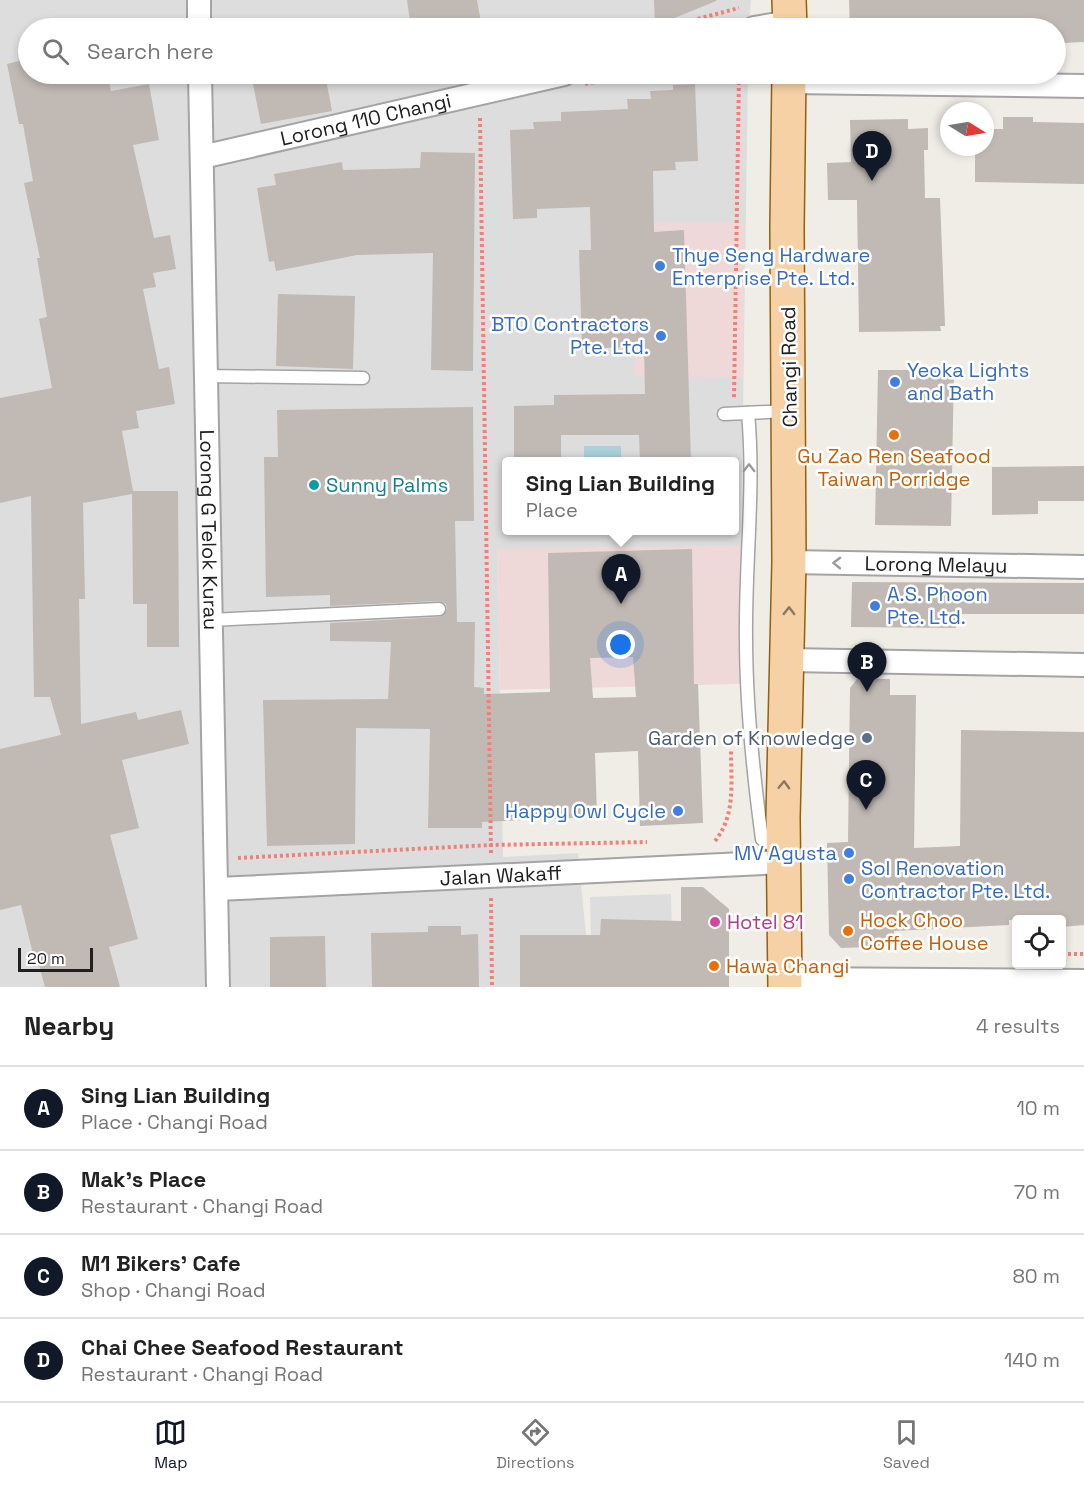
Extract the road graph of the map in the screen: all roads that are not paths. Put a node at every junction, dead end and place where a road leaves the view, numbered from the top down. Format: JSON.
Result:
{"nodes":[{"id":1,"x":199,"y":0,"type":"edge"},
{"id":2,"x":199,"y":18,"type":"edge"},
{"id":3,"x":200,"y":84,"type":"edge"},
{"id":4,"x":522,"y":84,"type":"edge"},
{"id":5,"x":789,"y":84,"type":"edge"},
{"id":6,"x":1010,"y":84,"type":"edge"},
{"id":7,"x":1084,"y":86,"type":"edge"},
{"id":8,"x":202,"y":157,"type":"junction"},
{"id":9,"x":205,"y":376,"type":"junction"},
{"id":10,"x":363,"y":378,"type":"dead end"},
{"id":11,"x":790,"y":411,"type":"junction"},
{"id":12,"x":748,"y":413,"type":"junction"},
{"id":13,"x":729,"y":414,"type":"road end"},
{"id":14,"x":789,"y":562,"type":"junction"},
{"id":15,"x":1084,"y":567,"type":"edge"},
{"id":16,"x":439,"y":609,"type":"dead end"},
{"id":17,"x":211,"y":620,"type":"junction"},
{"id":18,"x":788,"y":660,"type":"junction"},
{"id":19,"x":1084,"y":665,"type":"edge"},
{"id":20,"x":784,"y":854,"type":"junction"},
{"id":21,"x":217,"y":890,"type":"junction"},
{"id":22,"x":1084,"y":981,"type":"edge"},
{"id":23,"x":785,"y":983,"type":"edge"},
{"id":24,"x":218,"y":987,"type":"edge"}],
"edges":[{"from":1,"to":2,"type":"street"},
{"from":3,"to":8,"type":"street","name":"Lorong G Telok Kurau"},
{"from":4,"to":8,"type":"street","name":"Lorong 110 Changi"},
{"from":5,"to":11,"type":"main road","name":"Changi Road"},
{"from":6,"to":7,"type":"street"},
{"from":8,"to":9,"type":"street","name":"Lorong G Telok Kurau"},
{"from":9,"to":10,"type":"lane"},
{"from":9,"to":17,"type":"street","name":"Lorong G Telok Kurau"},
{"from":11,"to":12,"type":"lane"},
{"from":11,"to":14,"type":"main road","name":"Changi Road"},
{"from":12,"to":13,"type":"lane"},
{"from":20,"to":12,"type":"lane","one_way":true},
{"from":15,"to":14,"type":"street","name":"Lorong Melayu","one_way":true},
{"from":18,"to":14,"type":"main road","name":"Changi Road","one_way":true},
{"from":16,"to":17,"type":"lane"},
{"from":17,"to":21,"type":"street","name":"Lorong G Telok Kurau"},
{"from":18,"to":19,"type":"street"},
{"from":20,"to":18,"type":"main road","name":"Changi Road","one_way":true},
{"from":20,"to":21,"type":"street","name":"Jalan Wakaff"},
{"from":20,"to":23,"type":"main road","name":"Changi Road"},
{"from":21,"to":24,"type":"street","name":"Lorong G Telok Kurau"},
{"from":22,"to":23,"type":"street"}]}
